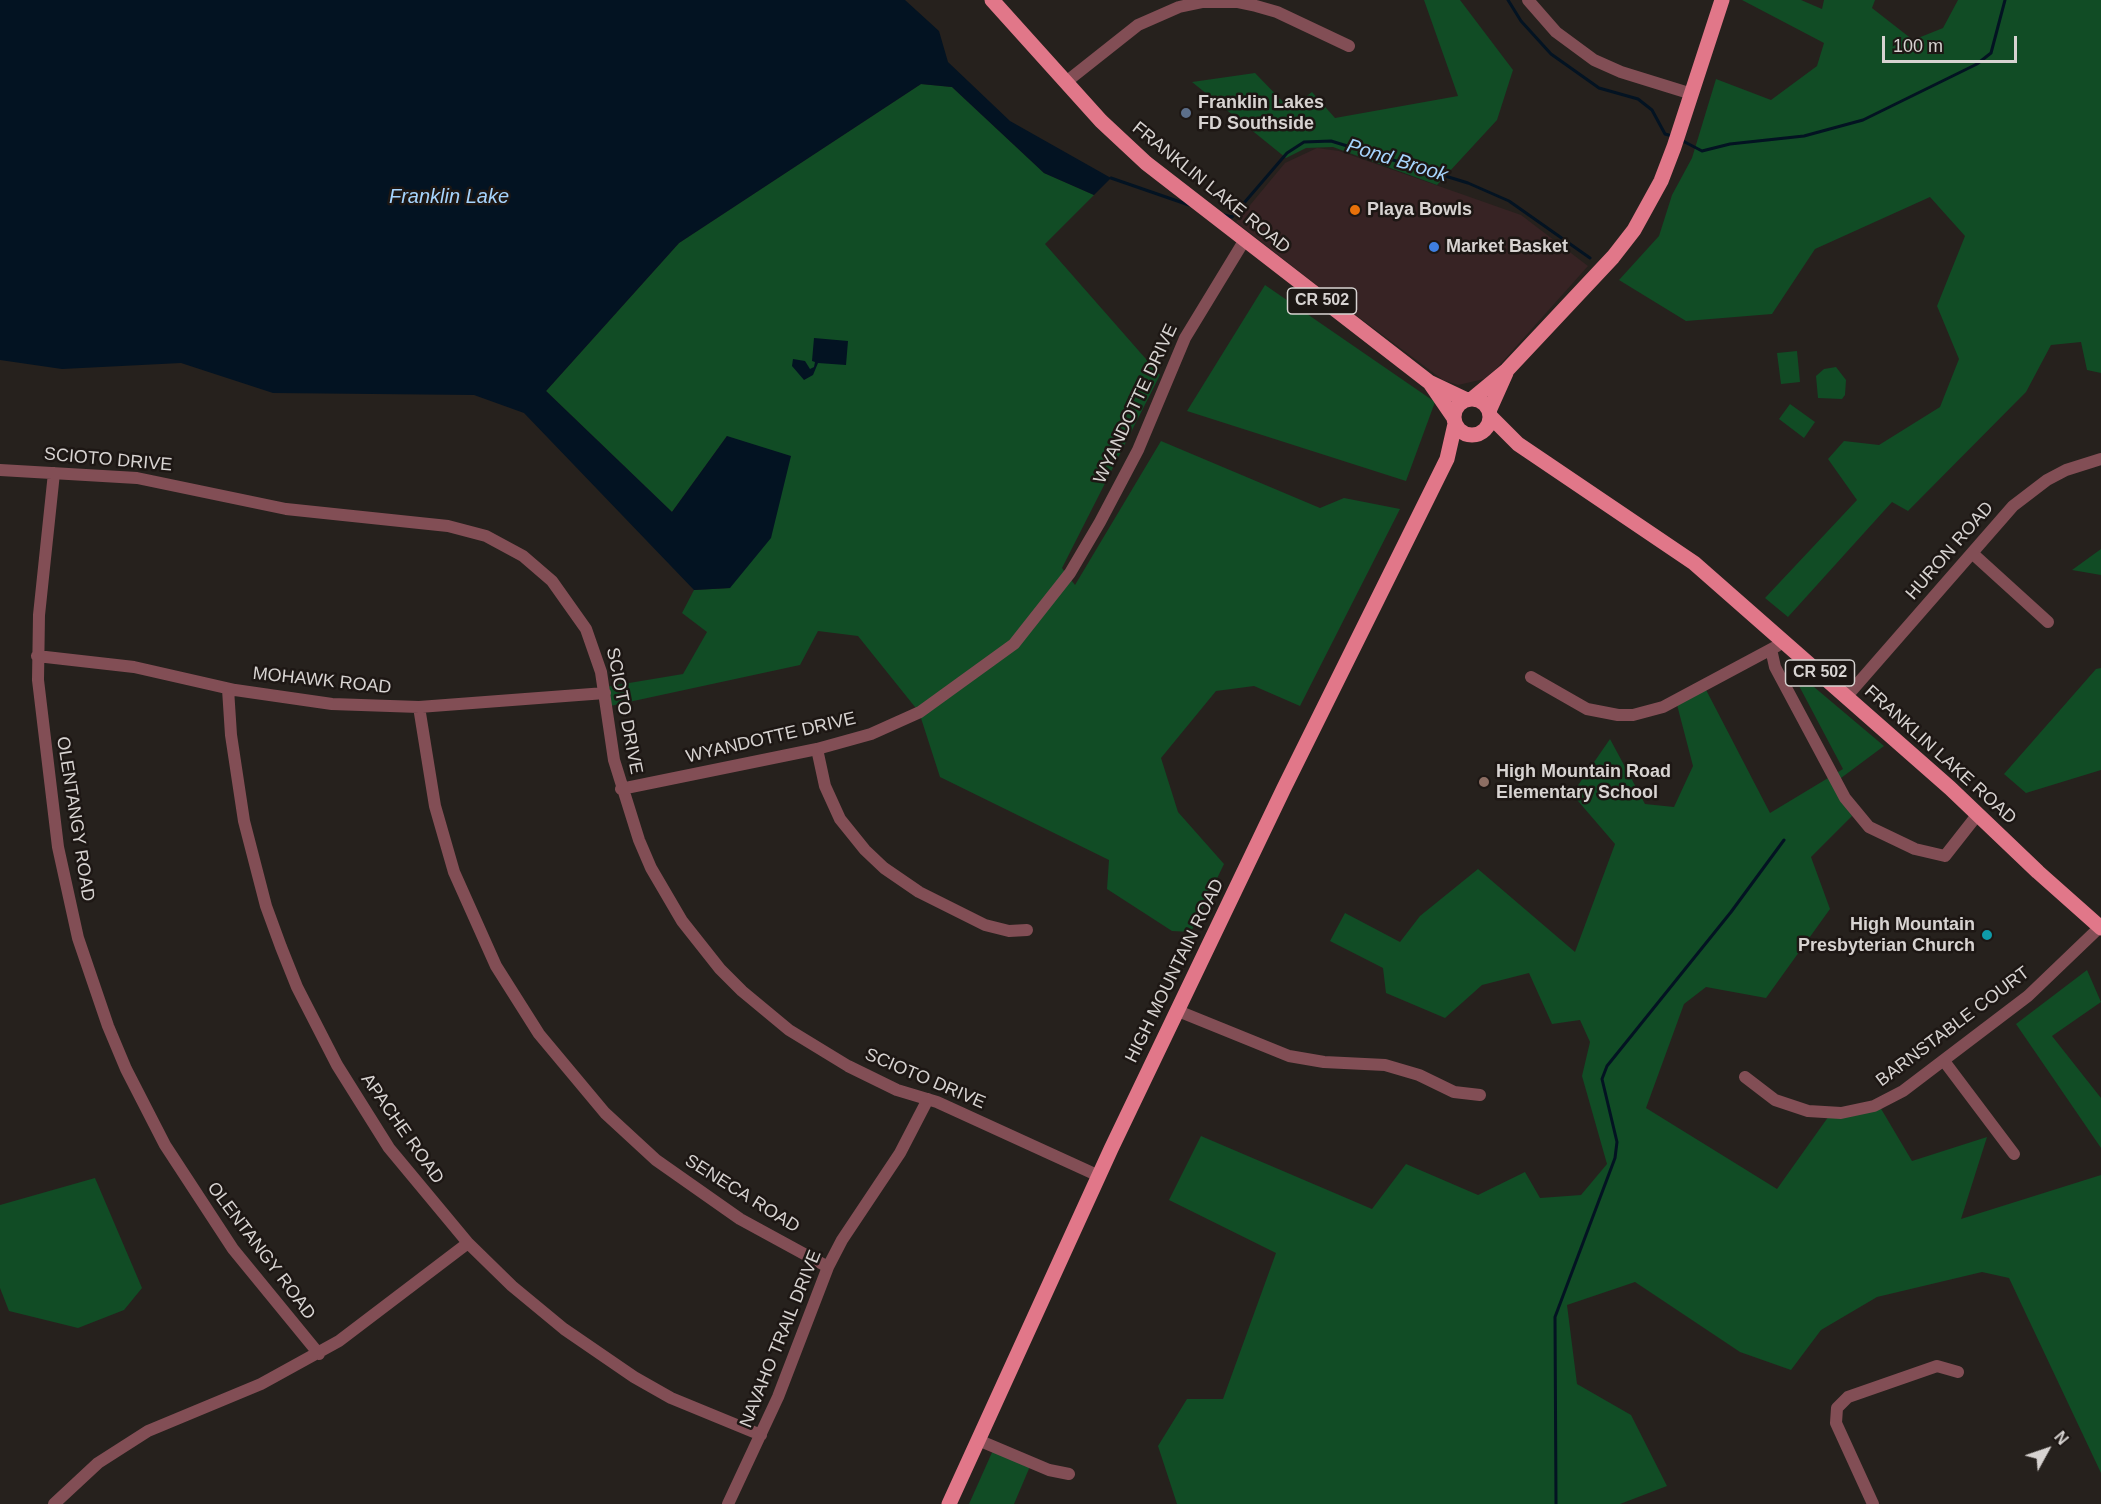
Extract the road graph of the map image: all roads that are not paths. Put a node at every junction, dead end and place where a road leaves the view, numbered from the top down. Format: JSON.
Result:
{"nodes":[{"id":1,"x":992,"y":0,"type":"edge"},
{"id":2,"x":1528,"y":0,"type":"edge"},
{"id":3,"x":1722,"y":0,"type":"edge"},
{"id":4,"x":1203,"y":1,"type":"edge"},
{"id":5,"x":1349,"y":46,"type":"dead end"},
{"id":6,"x":1066,"y":82,"type":"junction"},
{"id":7,"x":1692,"y":94,"type":"junction"},
{"id":8,"x":1244,"y":242,"type":"junction"},
{"id":9,"x":1507,"y":370,"type":"junction"},
{"id":10,"x":1429,"y":382,"type":"junction"},
{"id":11,"x":1470,"y":399,"type":"junction"},
{"id":12,"x":1490,"y":413,"type":"junction"},
{"id":13,"x":1455,"y":421,"type":"junction"},
{"id":14,"x":1477,"y":435,"type":"junction"},
{"id":15,"x":1518,"y":444,"type":"junction"},
{"id":16,"x":1447,"y":459,"type":"junction"},
{"id":17,"x":2101,"y":459,"type":"edge"},
{"id":18,"x":0,"y":470,"type":"edge"},
{"id":19,"x":54,"y":473,"type":"junction"},
{"id":20,"x":1972,"y":553,"type":"junction"},
{"id":21,"x":2048,"y":622,"type":"dead end"},
{"id":22,"x":1777,"y":646,"type":"junction"},
{"id":23,"x":37,"y":656,"type":"junction"},
{"id":24,"x":1531,"y":677,"type":"dead end"},
{"id":25,"x":228,"y":689,"type":"junction"},
{"id":26,"x":605,"y":693,"type":"junction"},
{"id":27,"x":1847,"y":696,"type":"junction"},
{"id":28,"x":419,"y":707,"type":"junction"},
{"id":29,"x":818,"y":749,"type":"junction"},
{"id":30,"x":621,"y":789,"type":"junction"},
{"id":31,"x":1978,"y":814,"type":"junction"},
{"id":32,"x":2100,"y":928,"type":"edge"},
{"id":33,"x":1027,"y":930,"type":"dead end"},
{"id":34,"x":1178,"y":1011,"type":"junction"},
{"id":35,"x":1944,"y":1060,"type":"junction"},
{"id":36,"x":1745,"y":1077,"type":"dead end"},
{"id":37,"x":1480,"y":1095,"type":"dead end"},
{"id":38,"x":928,"y":1099,"type":"junction"},
{"id":39,"x":2014,"y":1154,"type":"dead end"},
{"id":40,"x":1099,"y":1176,"type":"junction"},
{"id":41,"x":468,"y":1243,"type":"junction"},
{"id":42,"x":828,"y":1267,"type":"junction"},
{"id":43,"x":319,"y":1354,"type":"junction"},
{"id":44,"x":1958,"y":1372,"type":"dead end"},
{"id":45,"x":761,"y":1435,"type":"junction"},
{"id":46,"x":978,"y":1440,"type":"junction"},
{"id":47,"x":1069,"y":1474,"type":"dead end"},
{"id":48,"x":54,"y":1504,"type":"edge"},
{"id":49,"x":728,"y":1504,"type":"edge"},
{"id":50,"x":949,"y":1504,"type":"edge"},
{"id":51,"x":1872,"y":1504,"type":"edge"}],
"edges":[{"from":1,"to":6,"type":"main road","name":"FRANKLIN LAKE ROAD","number":"CR 502"},
{"from":2,"to":7,"type":"street"},
{"from":3,"to":7,"type":"main road"},
{"from":4,"to":5,"type":"street"},
{"from":4,"to":6,"type":"street"},
{"from":6,"to":8,"type":"main road","name":"FRANKLIN LAKE ROAD","number":"CR 502"},
{"from":7,"to":9,"type":"main road"},
{"from":8,"to":10,"type":"main road","name":"FRANKLIN LAKE ROAD","number":"CR 502"},
{"from":8,"to":29,"type":"street","name":"WYANDOTTE DRIVE"},
{"from":9,"to":11,"type":"main road"},
{"from":9,"to":12,"type":"main road"},
{"from":10,"to":11,"type":"main road","name":"FRANKLIN LAKE ROAD","number":"CR 502"},
{"from":10,"to":13,"type":"main road","name":"FRANKLIN LAKE ROAD","number":"CR 502"},
{"from":11,"to":12,"type":"main road","number":"CR 502"},
{"from":11,"to":13,"type":"main road"},
{"from":12,"to":14,"type":"main road"},
{"from":12,"to":15,"type":"main road","name":"FRANKLIN LAKE ROAD","number":"CR 502"},
{"from":13,"to":14,"type":"main road","number":"CR 502"},
{"from":13,"to":16,"type":"main road","name":"HIGH MOUNTAIN ROAD"},
{"from":14,"to":15,"type":"main road","name":"FRANKLIN LAKE ROAD","number":"CR 502"},
{"from":14,"to":16,"type":"main road","name":"HIGH MOUNTAIN ROAD"},
{"from":15,"to":22,"type":"main road","name":"FRANKLIN LAKE ROAD","number":"CR 502"},
{"from":16,"to":34,"type":"main road","name":"HIGH MOUNTAIN ROAD"},
{"from":17,"to":20,"type":"street","name":"HURON ROAD"},
{"from":18,"to":19,"type":"street","name":"SCIOTO DRIVE"},
{"from":19,"to":23,"type":"street","name":"OLENTANGY ROAD"},
{"from":19,"to":26,"type":"street","name":"SCIOTO DRIVE"},
{"from":20,"to":21,"type":"street"},
{"from":20,"to":27,"type":"street","name":"HURON ROAD"},
{"from":22,"to":24,"type":"street"},
{"from":22,"to":27,"type":"main road","name":"FRANKLIN LAKE ROAD","number":"CR 502"},
{"from":22,"to":31,"type":"street"},
{"from":23,"to":25,"type":"street","name":"MOHAWK ROAD"},
{"from":23,"to":43,"type":"street","name":"OLENTANGY ROAD"},
{"from":25,"to":28,"type":"street","name":"MOHAWK ROAD"},
{"from":25,"to":41,"type":"street","name":"APACHE ROAD"},
{"from":26,"to":28,"type":"street","name":"MOHAWK ROAD"},
{"from":26,"to":30,"type":"street","name":"SCIOTO DRIVE"},
{"from":27,"to":31,"type":"main road","name":"FRANKLIN LAKE ROAD","number":"CR 502"},
{"from":28,"to":42,"type":"street","name":"SENECA ROAD"},
{"from":29,"to":30,"type":"street","name":"WYANDOTTE DRIVE"},
{"from":29,"to":33,"type":"street"},
{"from":30,"to":38,"type":"street","name":"SCIOTO DRIVE"},
{"from":31,"to":32,"type":"main road","name":"FRANKLIN LAKE ROAD","number":"CR 502"},
{"from":32,"to":35,"type":"street","name":"BARNSTABLE COURT"},
{"from":34,"to":37,"type":"street"},
{"from":34,"to":40,"type":"main road","name":"HIGH MOUNTAIN ROAD"},
{"from":35,"to":36,"type":"street","name":"BARNSTABLE COURT"},
{"from":35,"to":39,"type":"street"},
{"from":38,"to":40,"type":"street","name":"SCIOTO DRIVE"},
{"from":38,"to":42,"type":"street","name":"NAVAHO TRAIL DRIVE"},
{"from":40,"to":46,"type":"main road","name":"HIGH MOUNTAIN ROAD"},
{"from":41,"to":43,"type":"street"},
{"from":41,"to":45,"type":"street","name":"APACHE ROAD"},
{"from":42,"to":45,"type":"street","name":"NAVAHO TRAIL DRIVE"},
{"from":43,"to":48,"type":"street"},
{"from":44,"to":51,"type":"street"},
{"from":45,"to":49,"type":"street","name":"NAVAHO TRAIL DRIVE"},
{"from":46,"to":47,"type":"street"},
{"from":46,"to":50,"type":"main road","name":"HIGH MOUNTAIN ROAD"}]}
